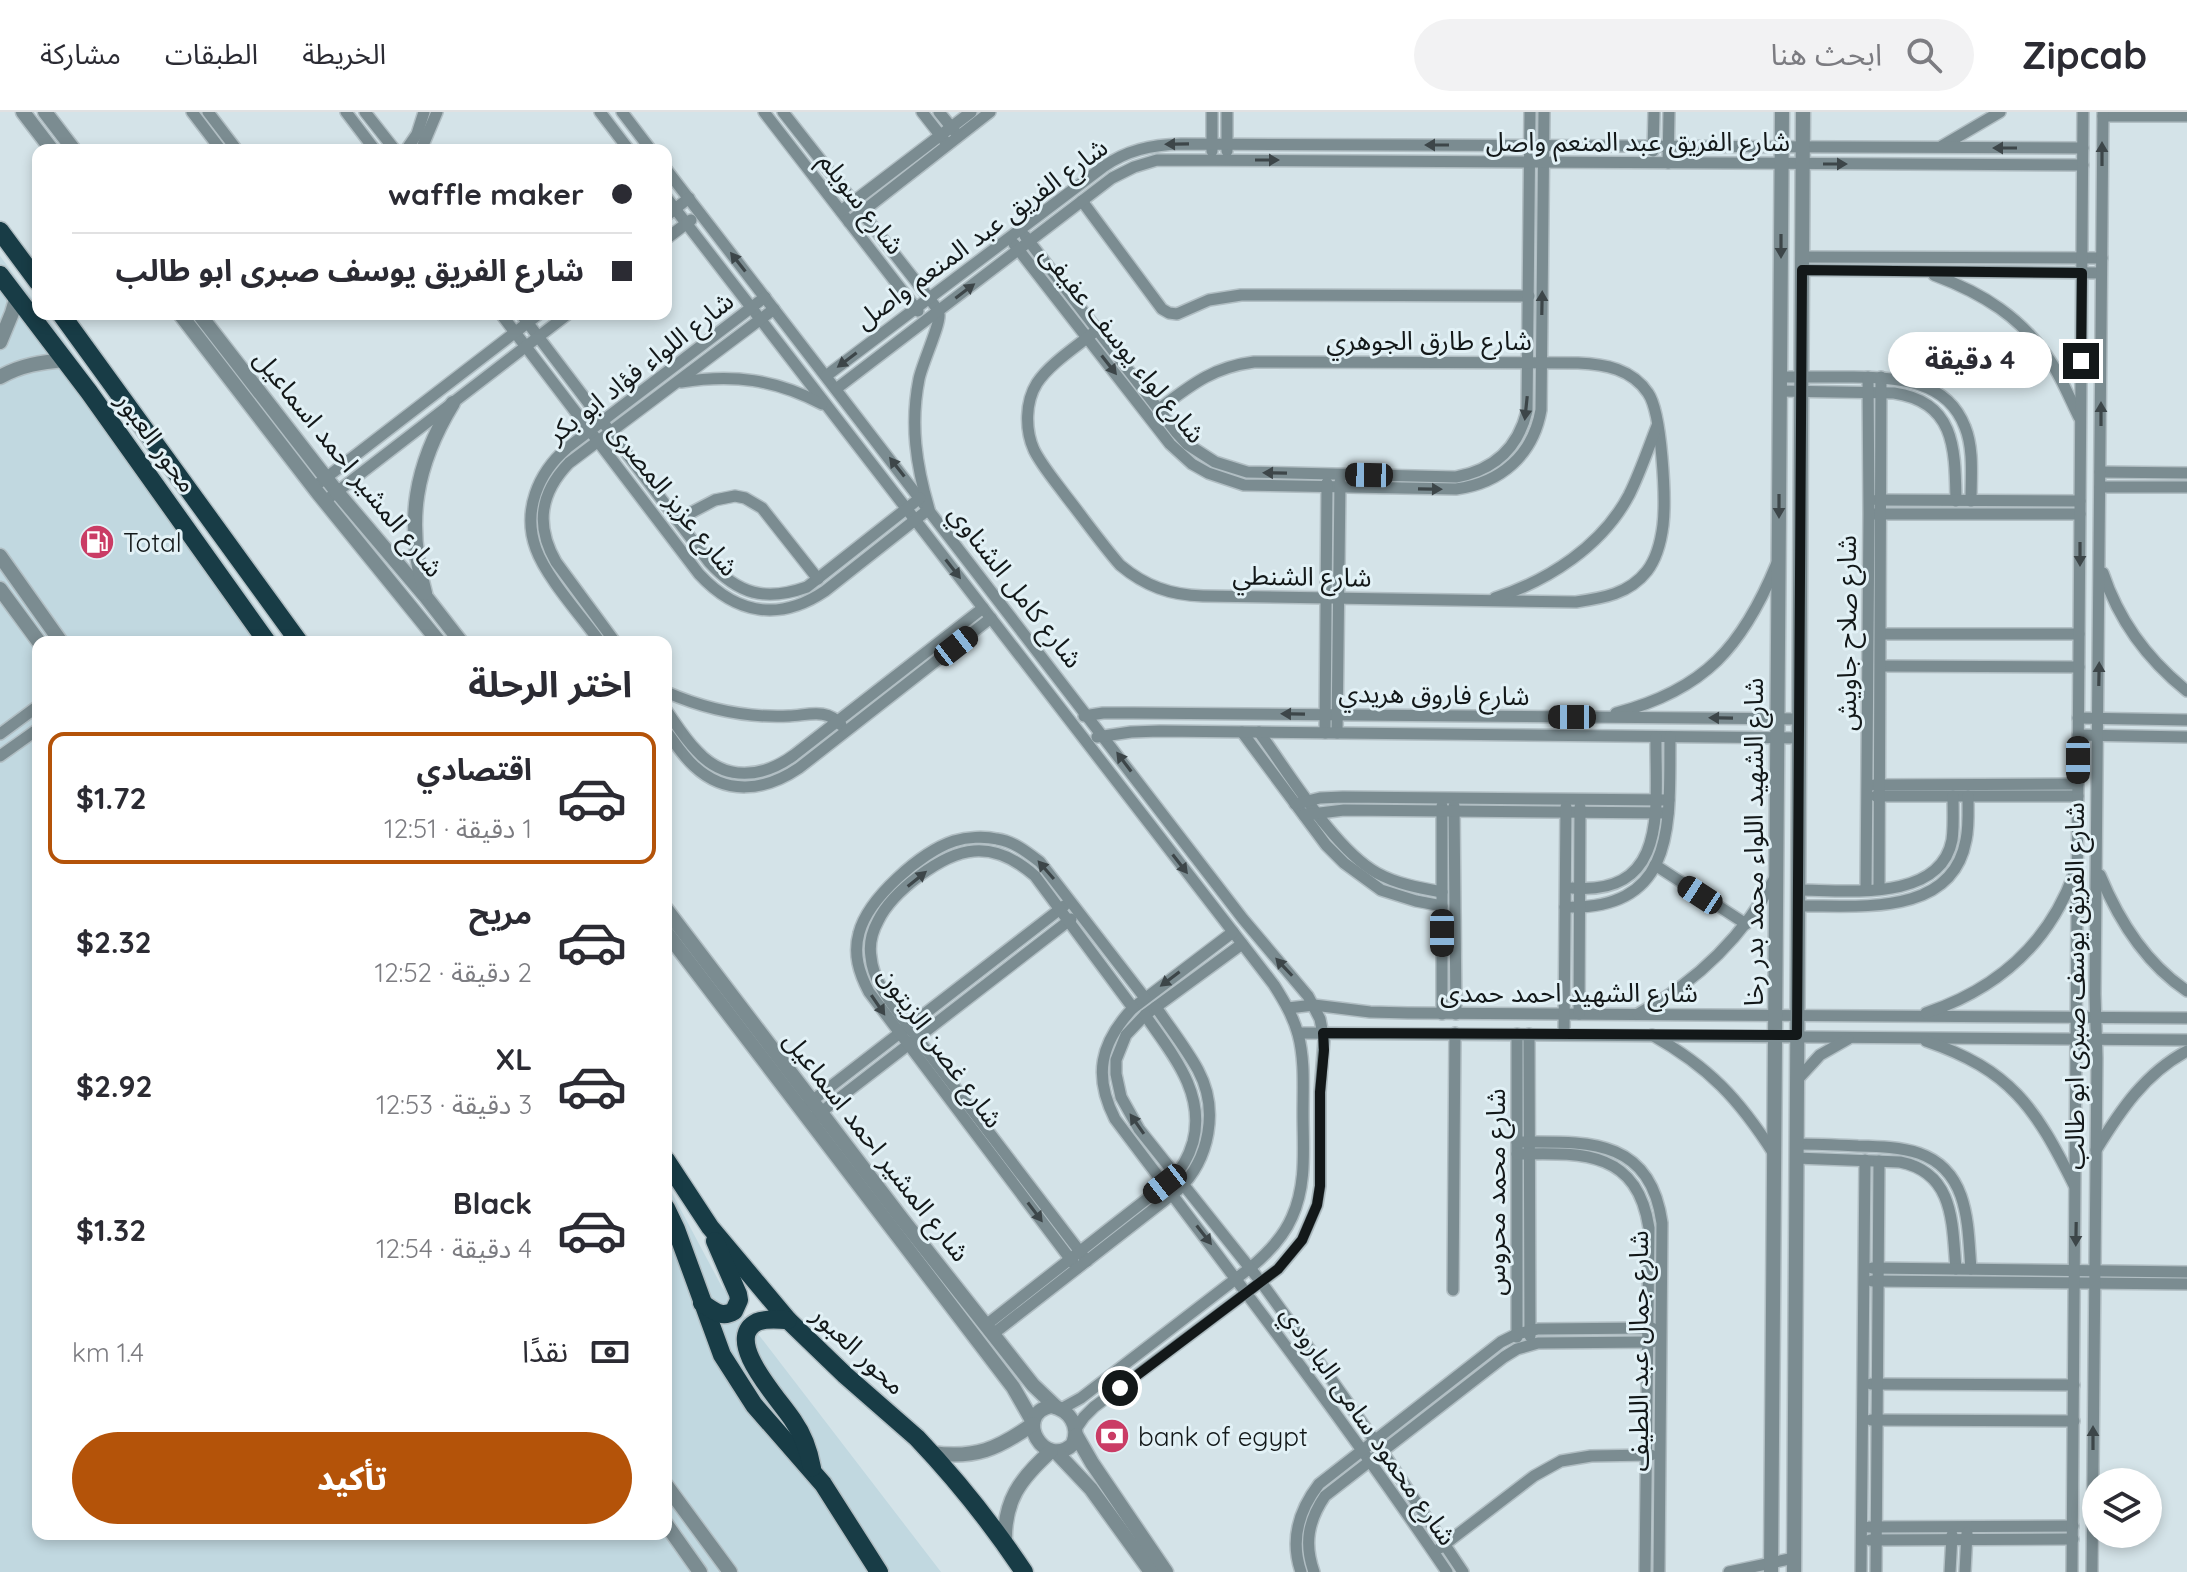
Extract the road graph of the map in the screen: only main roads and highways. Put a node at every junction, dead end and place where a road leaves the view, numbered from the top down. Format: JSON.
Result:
{"nodes":[{"id":1,"x":0,"y":231,"type":"edge"},
{"id":2,"x":32,"y":274,"type":"edge"},
{"id":3,"x":0,"y":275,"type":"edge"},
{"id":4,"x":32,"y":316,"type":"edge"},
{"id":5,"x":35,"y":320,"type":"edge"},
{"id":6,"x":65,"y":320,"type":"edge"},
{"id":7,"x":263,"y":636,"type":"edge"},
{"id":8,"x":295,"y":636,"type":"edge"},
{"id":9,"x":672,"y":1169,"type":"edge"},
{"id":10,"x":672,"y":1221,"type":"edge"},
{"id":11,"x":710,"y":1227,"type":"junction"},
{"id":12,"x":702,"y":1303,"type":"junction"},
{"id":13,"x":788,"y":1320,"type":"junction"},
{"id":14,"x":813,"y":1471,"type":"junction"},
{"id":15,"x":866,"y":1563,"type":"edge"},
{"id":16,"x":879,"y":1572,"type":"edge"},
{"id":17,"x":1024,"y":1572,"type":"edge"}],
"edges":[{"from":1,"to":2,"type":"highway"},
{"from":3,"to":4,"type":"highway","name":"محور العبور"},
{"from":5,"to":7,"type":"highway","name":"محور العبور"},
{"from":6,"to":8,"type":"highway","name":"محور العبور"},
{"from":9,"to":11,"type":"highway","name":"محور العبور"},
{"from":10,"to":12,"type":"highway"},
{"from":11,"to":12,"type":"highway"},
{"from":11,"to":13,"type":"highway","name":"محور العبور"},
{"from":12,"to":14,"type":"highway"},
{"from":13,"to":14,"type":"highway"},
{"from":13,"to":17,"type":"highway","name":"محور العبور"},
{"from":14,"to":15,"type":"highway"},
{"from":15,"to":16,"type":"highway"}]}
